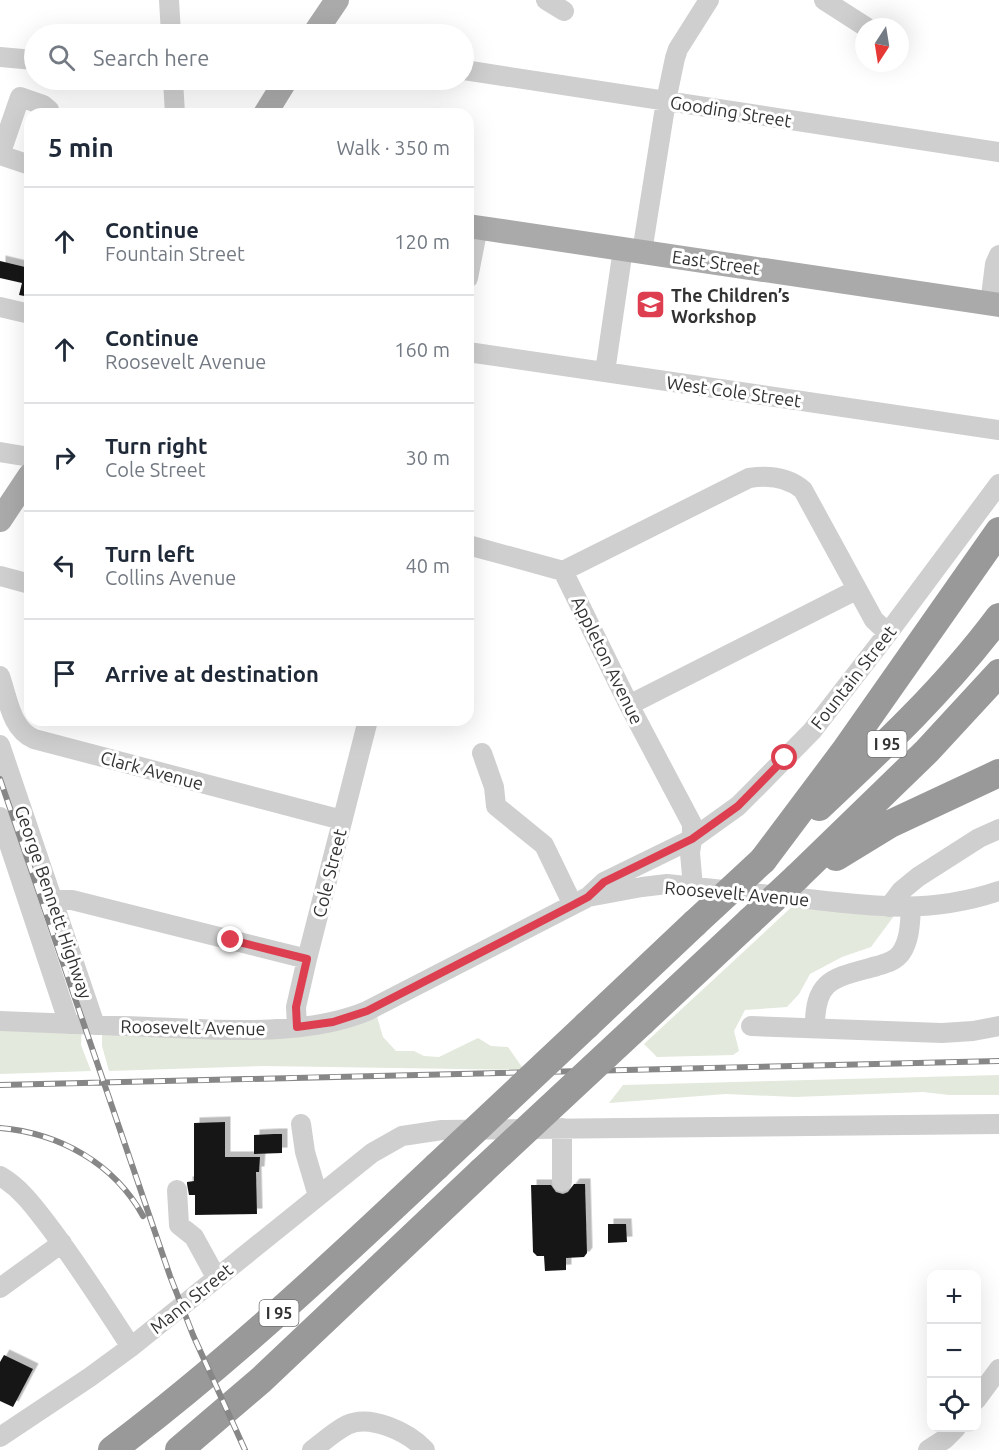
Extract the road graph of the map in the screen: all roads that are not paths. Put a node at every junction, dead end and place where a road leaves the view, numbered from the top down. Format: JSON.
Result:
{"nodes":[{"id":1,"x":169,"y":0,"type":"edge"},
{"id":2,"x":337,"y":0,"type":"edge"},
{"id":3,"x":546,"y":0,"type":"edge"},
{"id":4,"x":709,"y":0,"type":"edge"},
{"id":5,"x":824,"y":0,"type":"edge"},
{"id":6,"x":564,"y":11,"type":"dead end"},
{"id":7,"x":855,"y":20,"type":"edge"},
{"id":8,"x":170,"y":24,"type":"edge"},
{"id":9,"x":321,"y":24,"type":"edge"},
{"id":10,"x":0,"y":57,"type":"edge"},
{"id":11,"x":24,"y":59,"type":"edge"},
{"id":12,"x":474,"y":72,"type":"edge"},
{"id":13,"x":174,"y":90,"type":"edge"},
{"id":14,"x":280,"y":90,"type":"edge"},
{"id":15,"x":666,"y":101,"type":"junction"},
{"id":16,"x":47,"y":108,"type":"edge"},
{"id":17,"x":175,"y":108,"type":"edge"},
{"id":18,"x":269,"y":108,"type":"edge"},
{"id":19,"x":999,"y":152,"type":"edge"},
{"id":20,"x":0,"y":155,"type":"edge"},
{"id":21,"x":24,"y":163,"type":"edge"},
{"id":22,"x":474,"y":227,"type":"edge"},
{"id":23,"x":633,"y":250,"type":"junction"},
{"id":24,"x":999,"y":255,"type":"edge"},
{"id":25,"x":994,"y":304,"type":"edge"},
{"id":26,"x":0,"y":307,"type":"edge"},
{"id":27,"x":24,"y":313,"type":"edge"},
{"id":28,"x":474,"y":353,"type":"edge"},
{"id":29,"x":604,"y":372,"type":"junction"},
{"id":30,"x":999,"y":430,"type":"edge"},
{"id":31,"x":0,"y":452,"type":"edge"},
{"id":32,"x":24,"y":456,"type":"edge"},
{"id":33,"x":999,"y":484,"type":"edge"},
{"id":34,"x":24,"y":489,"type":"edge"},
{"id":35,"x":0,"y":520,"type":"edge"},
{"id":36,"x":999,"y":531,"type":"edge"},
{"id":37,"x":474,"y":547,"type":"edge"},
{"id":38,"x":563,"y":571,"type":"junction"},
{"id":39,"x":0,"y":576,"type":"edge"},
{"id":40,"x":24,"y":582,"type":"edge"},
{"id":41,"x":856,"y":590,"type":"junction"},
{"id":42,"x":999,"y":617,"type":"edge"},
{"id":43,"x":888,"y":633,"type":"junction"},
{"id":44,"x":999,"y":673,"type":"edge"},
{"id":45,"x":0,"y":676,"type":"edge"},
{"id":46,"x":629,"y":705,"type":"junction"},
{"id":47,"x":366,"y":726,"type":"edge"},
{"id":48,"x":0,"y":746,"type":"edge"},
{"id":49,"x":482,"y":753,"type":"dead end"},
{"id":50,"x":999,"y":773,"type":"edge"},
{"id":51,"x":0,"y":817,"type":"edge"},
{"id":52,"x":342,"y":820,"type":"junction"},
{"id":53,"x":999,"y":829,"type":"edge"},
{"id":54,"x":692,"y":839,"type":"junction"},
{"id":55,"x":763,"y":860,"type":"junction"},
{"id":56,"x":797,"y":877,"type":"junction"},
{"id":57,"x":693,"y":887,"type":"junction"},
{"id":58,"x":999,"y":891,"type":"edge"},
{"id":59,"x":54,"y":900,"type":"junction"},
{"id":60,"x":580,"y":901,"type":"junction"},
{"id":61,"x":889,"y":907,"type":"junction"},
{"id":62,"x":911,"y":908,"type":"junction"},
{"id":63,"x":307,"y":959,"type":"junction"},
{"id":64,"x":0,"y":1021,"type":"edge"},
{"id":65,"x":69,"y":1024,"type":"junction"},
{"id":66,"x":95,"y":1024,"type":"junction"},
{"id":67,"x":751,"y":1026,"type":"dead end"},
{"id":68,"x":999,"y":1026,"type":"edge"},
{"id":69,"x":297,"y":1027,"type":"junction"},
{"id":70,"x":815,"y":1029,"type":"junction"},
{"id":71,"x":301,"y":1124,"type":"dead end"},
{"id":72,"x":999,"y":1124,"type":"edge"},
{"id":73,"x":562,"y":1128,"type":"junction"},
{"id":74,"x":0,"y":1176,"type":"edge"},
{"id":75,"x":562,"y":1182,"type":"dead end"},
{"id":76,"x":177,"y":1190,"type":"dead end"},
{"id":77,"x":318,"y":1196,"type":"junction"},
{"id":78,"x":62,"y":1243,"type":"junction"},
{"id":79,"x":216,"y":1277,"type":"junction"},
{"id":80,"x":0,"y":1288,"type":"edge"},
{"id":81,"x":131,"y":1347,"type":"junction"},
{"id":82,"x":999,"y":1369,"type":"edge"},
{"id":83,"x":981,"y":1393,"type":"edge"},
{"id":84,"x":952,"y":1432,"type":"edge"},
{"id":85,"x":0,"y":1437,"type":"edge"},
{"id":86,"x":112,"y":1450,"type":"edge"},
{"id":87,"x":179,"y":1450,"type":"edge"},
{"id":88,"x":312,"y":1450,"type":"edge"},
{"id":89,"x":425,"y":1450,"type":"edge"},
{"id":90,"x":928,"y":1450,"type":"edge"}],
"edges":[{"from":1,"to":8,"type":"street"},
{"from":2,"to":9,"type":"main road"},
{"from":3,"to":6,"type":"street"},
{"from":4,"to":15,"type":"street"},
{"from":5,"to":7,"type":"street"},
{"from":10,"to":11,"type":"street"},
{"from":12,"to":15,"type":"street","name":"Gooding Street"},
{"from":13,"to":17,"type":"street"},
{"from":14,"to":18,"type":"main road"},
{"from":15,"to":19,"type":"street","name":"Gooding Street"},
{"from":15,"to":23,"type":"street"},
{"from":16,"to":20,"type":"street"},
{"from":20,"to":21,"type":"street"},
{"from":22,"to":23,"type":"main road","name":"East Street"},
{"from":23,"to":25,"type":"main road","name":"East Street"},
{"from":23,"to":29,"type":"street"},
{"from":24,"to":25,"type":"street"},
{"from":26,"to":27,"type":"street"},
{"from":28,"to":29,"type":"street","name":"West Cole Street"},
{"from":29,"to":30,"type":"street","name":"West Cole Street"},
{"from":31,"to":32,"type":"street"},
{"from":33,"to":43,"type":"street","name":"Fountain Street"},
{"from":34,"to":35,"type":"main road"},
{"from":36,"to":55,"type":"highway"},
{"from":37,"to":38,"type":"street"},
{"from":38,"to":41,"type":"street"},
{"from":38,"to":46,"type":"street","name":"Appleton Avenue"},
{"from":39,"to":40,"type":"street"},
{"from":41,"to":43,"type":"street"},
{"from":41,"to":46,"type":"street"},
{"from":42,"to":55,"type":"highway","number":"I 95"},
{"from":43,"to":54,"type":"street","name":"Fountain Street"},
{"from":44,"to":56,"type":"highway","number":"I 95"},
{"from":45,"to":52,"type":"street","name":"Clark Avenue"},
{"from":46,"to":54,"type":"street","name":"Appleton Avenue"},
{"from":47,"to":52,"type":"street","name":"Cole Street"},
{"from":48,"to":59,"type":"street","name":"George Bennett Highway"},
{"from":49,"to":60,"type":"street"},
{"from":50,"to":56,"type":"highway"},
{"from":51,"to":65,"type":"street","name":"George Bennett Highway"},
{"from":52,"to":63,"type":"street","name":"Cole Street"},
{"from":53,"to":61,"type":"street"},
{"from":54,"to":57,"type":"street","name":"Appleton Avenue"},
{"from":54,"to":60,"type":"street","name":"Fountain Street"},
{"from":55,"to":86,"type":"highway","number":"I 95","bridge":true},
{"from":56,"to":87,"type":"highway","number":"I 95","bridge":true},
{"from":57,"to":60,"type":"street","name":"Roosevelt Avenue"},
{"from":57,"to":61,"type":"street","name":"Roosevelt Avenue"},
{"from":58,"to":62,"type":"street","name":"Roosevelt Avenue"},
{"from":59,"to":63,"type":"street"},
{"from":59,"to":66,"type":"street","name":"George Bennett Highway"},
{"from":60,"to":69,"type":"street","name":"Roosevelt Avenue"},
{"from":61,"to":62,"type":"street","name":"Roosevelt Avenue"},
{"from":62,"to":70,"type":"street"},
{"from":63,"to":69,"type":"street","name":"Cole Street"},
{"from":64,"to":65,"type":"street","name":"Roosevelt Avenue"},
{"from":65,"to":66,"type":"street","name":"Roosevelt Avenue"},
{"from":66,"to":69,"type":"street","name":"Roosevelt Avenue"},
{"from":67,"to":70,"type":"street"},
{"from":68,"to":70,"type":"street"},
{"from":71,"to":77,"type":"street"},
{"from":72,"to":73,"type":"street","name":"Mann Street"},
{"from":73,"to":75,"type":"street"},
{"from":73,"to":77,"type":"street","name":"Mann Street"},
{"from":74,"to":78,"type":"street"},
{"from":76,"to":79,"type":"street"},
{"from":77,"to":79,"type":"street","name":"Mann Street"},
{"from":78,"to":80,"type":"street"},
{"from":78,"to":81,"type":"street"},
{"from":79,"to":81,"type":"street","name":"Mann Street"},
{"from":81,"to":85,"type":"street","name":"Mann Street"},
{"from":82,"to":83,"type":"street"},
{"from":84,"to":90,"type":"street"},
{"from":88,"to":89,"type":"street"}]}
